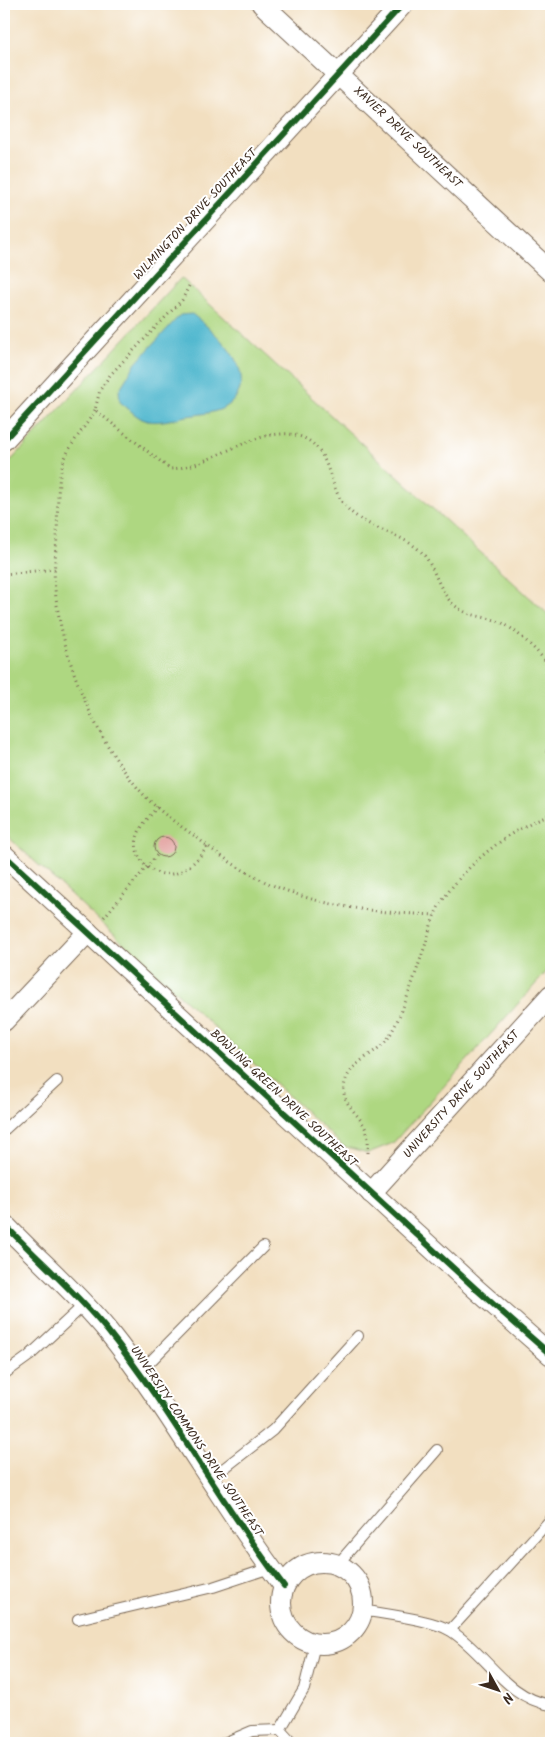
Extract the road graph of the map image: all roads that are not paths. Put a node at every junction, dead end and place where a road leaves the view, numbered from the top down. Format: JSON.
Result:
{"nodes":[{"id":1,"x":262,"y":4,"type":"edge"},
{"id":2,"x":404,"y":4,"type":"edge"},
{"id":3,"x":339,"y":74,"type":"junction"},
{"id":4,"x":551,"y":272,"type":"edge"},
{"id":5,"x":4,"y":440,"type":"edge"},
{"id":6,"x":4,"y":855,"type":"edge"},
{"id":7,"x":94,"y":927,"type":"junction"},
{"id":8,"x":551,"y":995,"type":"edge"},
{"id":9,"x":4,"y":1021,"type":"edge"},
{"id":10,"x":57,"y":1081,"type":"dead end"},
{"id":11,"x":4,"y":1130,"type":"edge"},
{"id":12,"x":371,"y":1193,"type":"junction"},
{"id":13,"x":4,"y":1224,"type":"edge"},
{"id":14,"x":263,"y":1247,"type":"dead end"},
{"id":15,"x":84,"y":1305,"type":"junction"},
{"id":16,"x":358,"y":1336,"type":"dead end"},
{"id":17,"x":551,"y":1355,"type":"edge"},
{"id":18,"x":139,"y":1373,"type":"junction"},
{"id":19,"x":4,"y":1374,"type":"edge"},
{"id":20,"x":437,"y":1450,"type":"dead end"},
{"id":21,"x":209,"y":1480,"type":"junction"},
{"id":22,"x":551,"y":1519,"type":"edge"},
{"id":23,"x":337,"y":1565,"type":"junction"},
{"id":24,"x":270,"y":1568,"type":"junction"},
{"id":25,"x":284,"y":1586,"type":"junction"},
{"id":26,"x":362,"y":1610,"type":"junction"},
{"id":27,"x":78,"y":1620,"type":"dead end"},
{"id":28,"x":450,"y":1630,"type":"junction"},
{"id":29,"x":315,"y":1644,"type":"junction"},
{"id":30,"x":551,"y":1704,"type":"edge"},
{"id":31,"x":280,"y":1730,"type":"junction"},
{"id":32,"x":224,"y":1743,"type":"edge"},
{"id":33,"x":292,"y":1743,"type":"edge"}],
"edges":[{"from":1,"to":3,"type":"street","name":"XAVIER DRIVE SOUTHEAST"},
{"from":2,"to":3,"type":"street","name":"WILMINGTON DRIVE SOUTHEAST"},
{"from":3,"to":4,"type":"street","name":"XAVIER DRIVE SOUTHEAST"},
{"from":3,"to":5,"type":"street","name":"WILMINGTON DRIVE SOUTHEAST"},
{"from":6,"to":7,"type":"street","name":"BOWLING GREEN DRIVE SOUTHEAST"},
{"from":7,"to":9,"type":"street"},
{"from":7,"to":12,"type":"street","name":"BOWLING GREEN DRIVE SOUTHEAST"},
{"from":8,"to":12,"type":"street","name":"UNIVERSITY DRIVE SOUTHEAST"},
{"from":10,"to":11,"type":"lane"},
{"from":12,"to":17,"type":"street","name":"BOWLING GREEN DRIVE SOUTHEAST"},
{"from":13,"to":15,"type":"street","name":"UNIVERSITY COMMONS DRIVE SOUTHEAST"},
{"from":14,"to":18,"type":"lane"},
{"from":15,"to":18,"type":"street","name":"UNIVERSITY COMMONS DRIVE SOUTHEAST"},
{"from":15,"to":19,"type":"lane"},
{"from":16,"to":21,"type":"lane"},
{"from":18,"to":21,"type":"street","name":"UNIVERSITY COMMONS DRIVE SOUTHEAST"},
{"from":20,"to":23,"type":"lane"},
{"from":21,"to":24,"type":"street","name":"UNIVERSITY COMMONS DRIVE SOUTHEAST"},
{"from":22,"to":28,"type":"lane"},
{"from":23,"to":25,"type":"street"},
{"from":23,"to":26,"type":"street"},
{"from":24,"to":25,"type":"street","name":"UNIVERSITY COMMONS DRIVE SOUTHEAST"},
{"from":24,"to":27,"type":"lane"},
{"from":25,"to":29,"type":"street"},
{"from":26,"to":28,"type":"lane"},
{"from":26,"to":29,"type":"street"},
{"from":28,"to":30,"type":"lane"},
{"from":29,"to":31,"type":"lane"},
{"from":31,"to":32,"type":"lane"},
{"from":31,"to":33,"type":"lane"}]}
